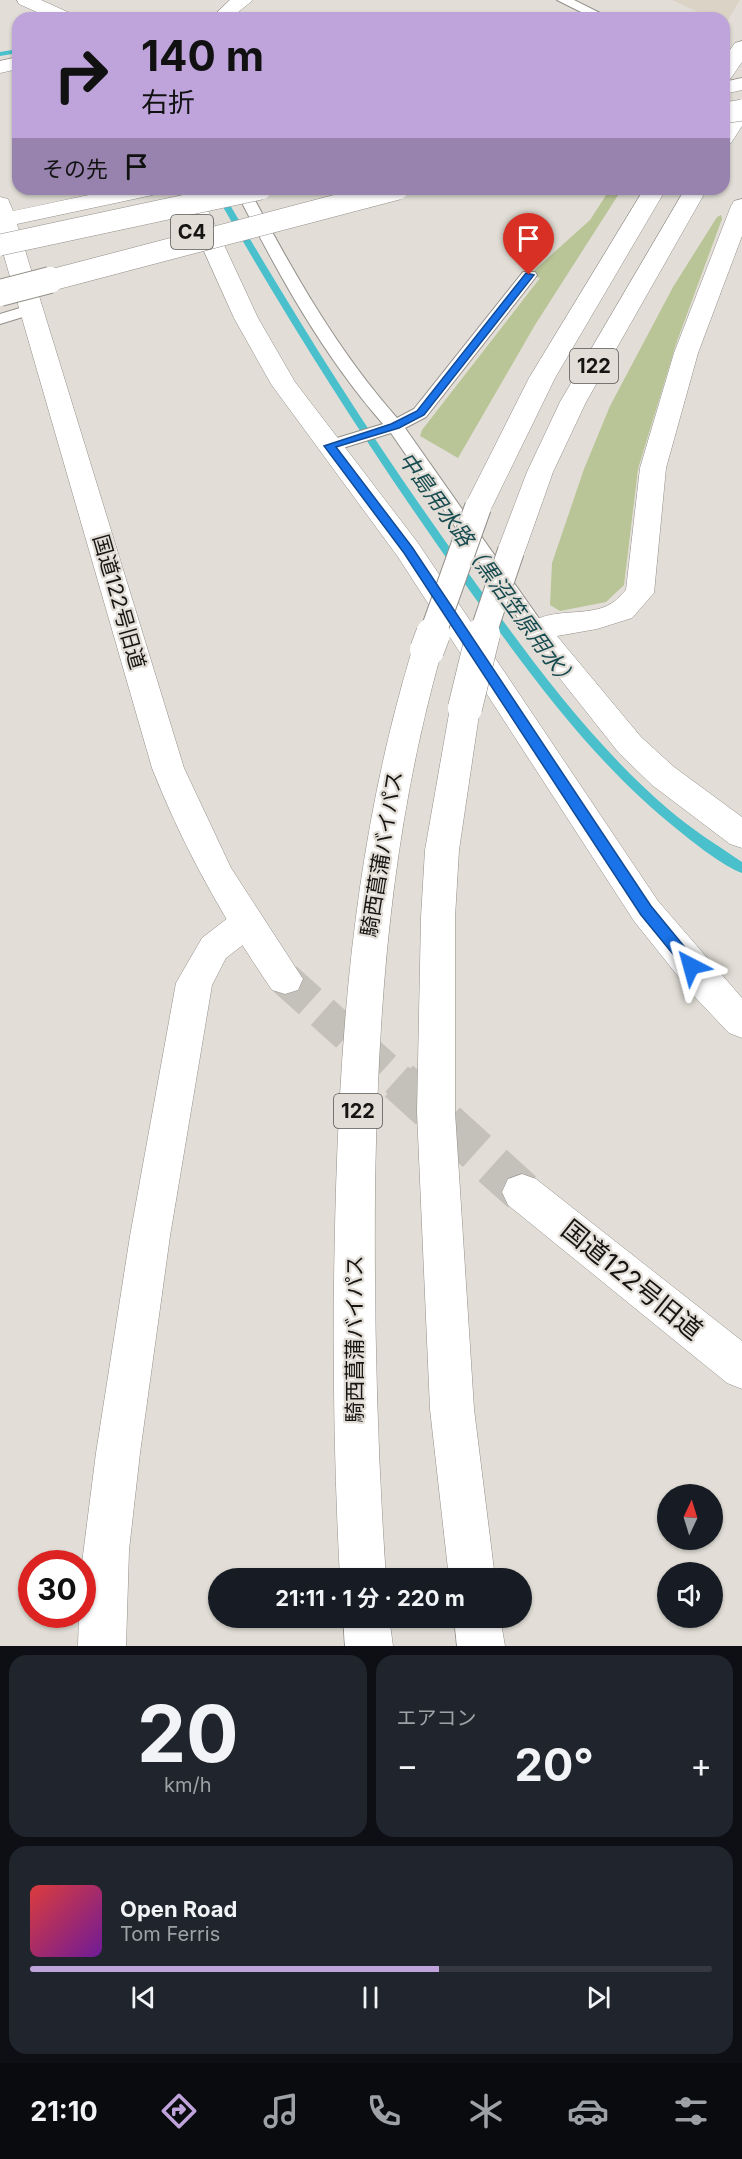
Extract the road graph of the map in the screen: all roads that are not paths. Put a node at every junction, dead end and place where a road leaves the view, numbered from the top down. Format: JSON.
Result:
{"nodes":[{"id":1,"x":26,"y":0,"type":"edge"},
{"id":2,"x":244,"y":0,"type":"edge"},
{"id":3,"x":563,"y":0,"type":"edge"},
{"id":4,"x":52,"y":12,"type":"edge"},
{"id":5,"x":226,"y":12,"type":"edge"},
{"id":6,"x":590,"y":12,"type":"edge"},
{"id":7,"x":742,"y":47,"type":"edge"},
{"id":8,"x":730,"y":65,"type":"edge"},
{"id":9,"x":742,"y":109,"type":"edge"},
{"id":10,"x":730,"y":129,"type":"edge"},
{"id":11,"x":121,"y":195,"type":"edge"},
{"id":12,"x":190,"y":195,"type":"edge"},
{"id":13,"x":214,"y":195,"type":"edge"},
{"id":14,"x":245,"y":195,"type":"edge"},
{"id":15,"x":357,"y":195,"type":"edge"},
{"id":16,"x":375,"y":195,"type":"edge"},
{"id":17,"x":651,"y":195,"type":"edge"},
{"id":18,"x":693,"y":195,"type":"edge"},
{"id":19,"x":742,"y":206,"type":"edge"},
{"id":20,"x":1,"y":222,"type":"edge"},
{"id":21,"x":0,"y":274,"type":"edge"},
{"id":22,"x":529,"y":275,"type":"dead end"},
{"id":23,"x":0,"y":293,"type":"edge"},
{"id":24,"x":33,"y":309,"type":"junction"},
{"id":25,"x":0,"y":319,"type":"edge"},
{"id":26,"x":389,"y":427,"type":"junction"},
{"id":27,"x":337,"y":443,"type":"junction"},
{"id":28,"x":537,"y":632,"type":"junction"},
{"id":29,"x":742,"y":835,"type":"edge"},
{"id":30,"x":245,"y":924,"type":"junction"},
{"id":31,"x":285,"y":979,"type":"tunnel mouth"},
{"id":32,"x":742,"y":1022,"type":"edge"},
{"id":33,"x":522,"y":1192,"type":"tunnel mouth"},
{"id":34,"x":742,"y":1368,"type":"edge"},
{"id":35,"x":362,"y":1568,"type":"edge"},
{"id":36,"x":471,"y":1568,"type":"edge"},
{"id":37,"x":367,"y":1628,"type":"edge"},
{"id":38,"x":479,"y":1628,"type":"edge"},
{"id":39,"x":102,"y":1646,"type":"edge"},
{"id":40,"x":369,"y":1646,"type":"edge"},
{"id":41,"x":481,"y":1646,"type":"edge"}],
"edges":[{"from":1,"to":4,"type":"main road"},
{"from":2,"to":5,"type":"main road"},
{"from":3,"to":6,"type":"lane"},
{"from":7,"to":8,"type":"main road"},
{"from":9,"to":10,"type":"main road"},
{"from":11,"to":20,"type":"main road"},
{"from":12,"to":27,"type":"main road"},
{"from":13,"to":20,"type":"main road","number":"C4","bridge":true},
{"from":14,"to":26,"type":"lane"},
{"from":15,"to":21,"type":"main road","number":"C4","bridge":true},
{"from":16,"to":23,"type":"main road","bridge":true},
{"from":17,"to":35,"type":"main road","name":"騎西菖蒲バイパス","number":"122","bridge":true},
{"from":18,"to":36,"type":"main road","number":"122","bridge":true},
{"from":19,"to":28,"type":"main road"},
{"from":20,"to":24,"type":"main road","name":"国道122号旧道"},
{"from":22,"to":26,"type":"lane"},
{"from":24,"to":25,"type":"lane"},
{"from":24,"to":30,"type":"main road","name":"国道122号旧道"},
{"from":26,"to":27,"type":"lane"},
{"from":26,"to":28,"type":"lane"},
{"from":27,"to":32,"type":"main road"},
{"from":28,"to":29,"type":"main road"},
{"from":30,"to":31,"type":"main road","name":"国道122号旧道"},
{"from":30,"to":39,"type":"main road"},
{"from":33,"to":34,"type":"main road","name":"国道122号旧道"},
{"from":37,"to":40,"type":"main road"},
{"from":38,"to":41,"type":"main road"}]}
